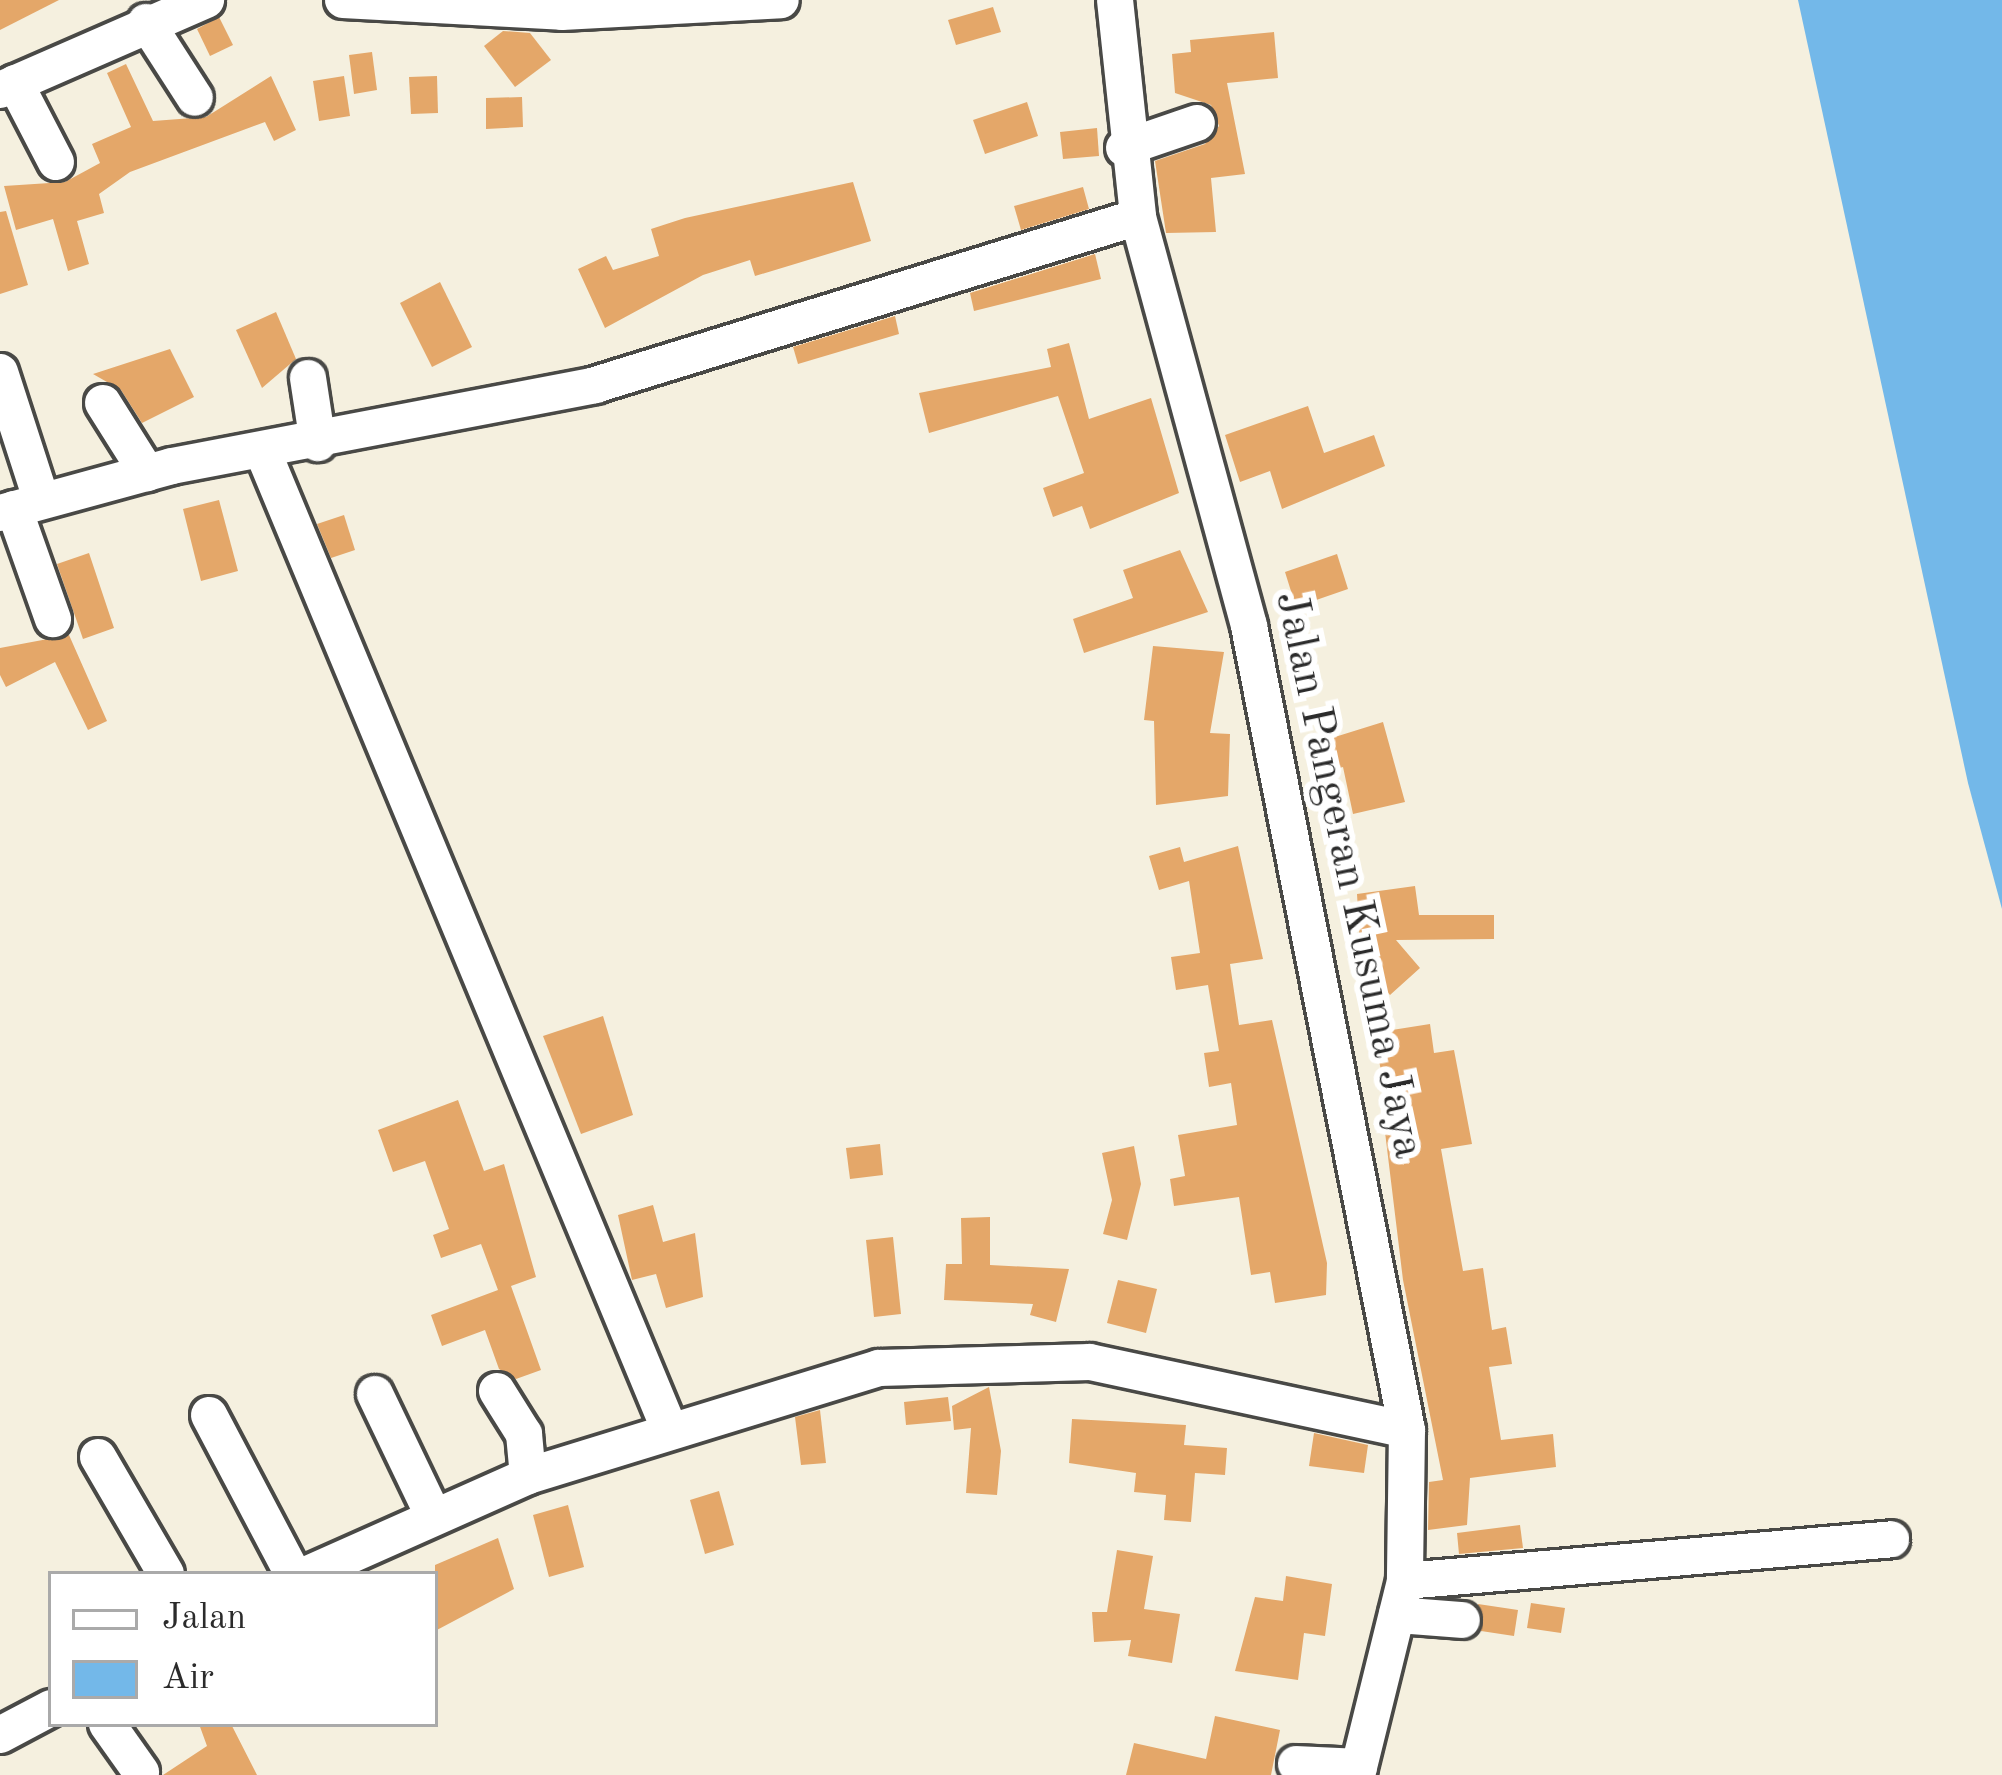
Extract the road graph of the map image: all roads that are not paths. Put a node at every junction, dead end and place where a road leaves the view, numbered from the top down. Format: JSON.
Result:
{"nodes":[{"id":1,"x":206,"y":0,"type":"edge"},
{"id":2,"x":344,"y":0,"type":"edge"},
{"id":3,"x":781,"y":0,"type":"edge"},
{"id":4,"x":1115,"y":0,"type":"edge"},
{"id":5,"x":640,"y":5,"type":"edge"},
{"id":6,"x":146,"y":22,"type":"junction"},
{"id":7,"x":7,"y":86,"type":"edge"},
{"id":8,"x":195,"y":98,"type":"dead end"},
{"id":9,"x":1197,"y":123,"type":"dead end"},
{"id":10,"x":1124,"y":148,"type":"junction"},
{"id":11,"x":56,"y":162,"type":"dead end"},
{"id":12,"x":1138,"y":217,"type":"junction"},
{"id":13,"x":0,"y":372,"type":"edge"},
{"id":14,"x":308,"y":378,"type":"dead end"},
{"id":15,"x":103,"y":404,"type":"dead end"},
{"id":16,"x":318,"y":443,"type":"junction"},
{"id":17,"x":263,"y":452,"type":"junction"},
{"id":18,"x":147,"y":472,"type":"junction"},
{"id":19,"x":18,"y":507,"type":"edge"},
{"id":20,"x":53,"y":619,"type":"dead end"},
{"id":21,"x":497,"y":1391,"type":"dead end"},
{"id":22,"x":375,"y":1394,"type":"dead end"},
{"id":23,"x":209,"y":1415,"type":"dead end"},
{"id":24,"x":668,"y":1426,"type":"junction"},
{"id":25,"x":1407,"y":1430,"type":"junction"},
{"id":26,"x":98,"y":1456,"type":"dead end"},
{"id":27,"x":528,"y":1476,"type":"junction"},
{"id":28,"x":433,"y":1515,"type":"junction"},
{"id":29,"x":1891,"y":1539,"type":"dead end"},
{"id":30,"x":164,"y":1571,"type":"edge"},
{"id":31,"x":291,"y":1571,"type":"edge"},
{"id":32,"x":314,"y":1571,"type":"edge"},
{"id":33,"x":1401,"y":1598,"type":"junction"},
{"id":34,"x":1462,"y":1619,"type":"dead end"},
{"id":35,"x":48,"y":1710,"type":"edge"},
{"id":36,"x":108,"y":1727,"type":"edge"},
{"id":37,"x":0,"y":1735,"type":"edge"},
{"id":38,"x":1296,"y":1764,"type":"dead end"},
{"id":39,"x":1358,"y":1771,"type":"edge"},
{"id":40,"x":141,"y":1772,"type":"edge"}],
"edges":[{"from":1,"to":6,"type":"street"},
{"from":2,"to":5,"type":"street"},
{"from":3,"to":5,"type":"street"},
{"from":4,"to":10,"type":"street","name":"Jalan Pangeran Kusuma Jaya"},
{"from":6,"to":7,"type":"street"},
{"from":6,"to":8,"type":"street"},
{"from":7,"to":11,"type":"street"},
{"from":9,"to":10,"type":"street"},
{"from":10,"to":12,"type":"street","name":"Jalan Pangeran Kusuma Jaya"},
{"from":12,"to":16,"type":"street"},
{"from":12,"to":25,"type":"street","name":"Jalan Pangeran Kusuma Jaya"},
{"from":13,"to":19,"type":"street"},
{"from":14,"to":16,"type":"street"},
{"from":15,"to":18,"type":"street"},
{"from":16,"to":17,"type":"street"},
{"from":17,"to":18,"type":"street"},
{"from":17,"to":24,"type":"street"},
{"from":18,"to":19,"type":"street"},
{"from":19,"to":20,"type":"street"},
{"from":21,"to":27,"type":"street"},
{"from":22,"to":28,"type":"street"},
{"from":23,"to":31,"type":"street"},
{"from":24,"to":25,"type":"street"},
{"from":24,"to":27,"type":"street"},
{"from":25,"to":33,"type":"street","name":"Jalan Pangeran Kusuma Jaya"},
{"from":26,"to":30,"type":"street"},
{"from":27,"to":28,"type":"street"},
{"from":28,"to":32,"type":"street"},
{"from":29,"to":33,"type":"street"},
{"from":33,"to":34,"type":"street"},
{"from":33,"to":39,"type":"street","name":"Jalan Pangeran Kusuma Jaya"},
{"from":35,"to":37,"type":"street"},
{"from":36,"to":40,"type":"street"},
{"from":38,"to":39,"type":"street"}]}
